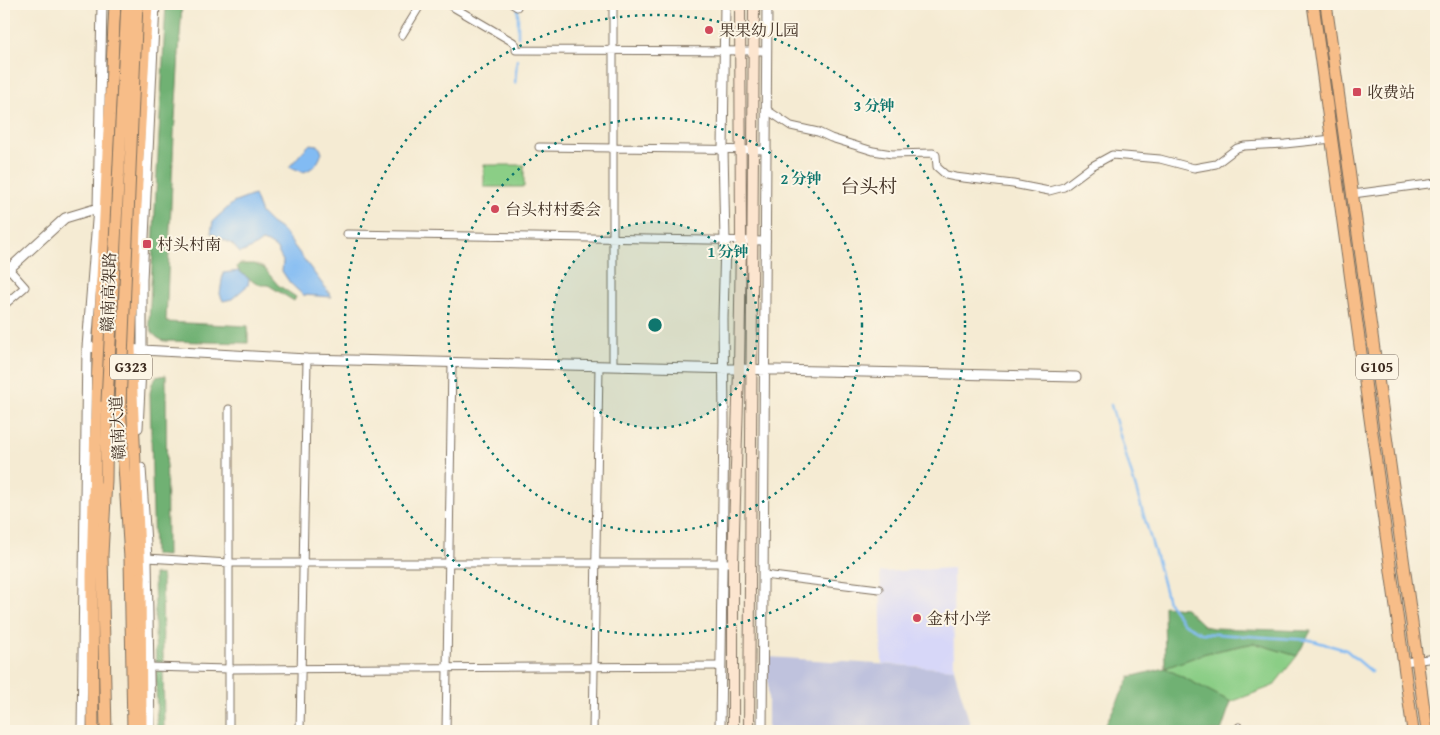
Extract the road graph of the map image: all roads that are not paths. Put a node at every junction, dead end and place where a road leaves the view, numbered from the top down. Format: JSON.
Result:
{"nodes":[{"id":1,"x":102,"y":4,"type":"edge"},
{"id":2,"x":115,"y":4,"type":"edge"},
{"id":3,"x":127,"y":4,"type":"edge"},
{"id":4,"x":137,"y":4,"type":"edge"},
{"id":5,"x":147,"y":4,"type":"edge"},
{"id":6,"x":155,"y":4,"type":"edge"},
{"id":7,"x":421,"y":4,"type":"edge"},
{"id":8,"x":448,"y":4,"type":"edge"},
{"id":9,"x":613,"y":4,"type":"edge"},
{"id":10,"x":725,"y":4,"type":"edge"},
{"id":11,"x":740,"y":4,"type":"edge"},
{"id":12,"x":754,"y":4,"type":"edge"},
{"id":13,"x":767,"y":4,"type":"edge"},
{"id":14,"x":1314,"y":4,"type":"edge"},
{"id":15,"x":1326,"y":4,"type":"edge"},
{"id":16,"x":402,"y":35,"type":"dead end"},
{"id":17,"x":613,"y":50,"type":"junction"},
{"id":18,"x":724,"y":51,"type":"junction"},
{"id":19,"x":742,"y":51,"type":"junction"},
{"id":20,"x":754,"y":51,"type":"junction"},
{"id":21,"x":768,"y":51,"type":"junction"},
{"id":22,"x":767,"y":110,"type":"junction"},
{"id":23,"x":1332,"y":138,"type":"junction"},
{"id":24,"x":539,"y":147,"type":"dead end"},
{"id":25,"x":613,"y":148,"type":"junction"},
{"id":26,"x":723,"y":149,"type":"junction"},
{"id":27,"x":740,"y":149,"type":"junction"},
{"id":28,"x":753,"y":149,"type":"junction"},
{"id":29,"x":767,"y":150,"type":"junction"},
{"id":30,"x":1436,"y":182,"type":"edge"},
{"id":31,"x":1353,"y":194,"type":"junction"},
{"id":32,"x":98,"y":208,"type":"junction"},
{"id":33,"x":347,"y":234,"type":"dead end"},
{"id":34,"x":612,"y":238,"type":"junction"},
{"id":35,"x":724,"y":240,"type":"junction"},
{"id":36,"x":741,"y":241,"type":"junction"},
{"id":37,"x":752,"y":241,"type":"junction"},
{"id":38,"x":766,"y":241,"type":"junction"},
{"id":39,"x":7,"y":270,"type":"edge"},
{"id":40,"x":101,"y":301,"type":"junction"},
{"id":41,"x":132,"y":301,"type":"junction"},
{"id":42,"x":4,"y":305,"type":"edge"},
{"id":43,"x":87,"y":347,"type":"junction"},
{"id":44,"x":99,"y":349,"type":"junction"},
{"id":45,"x":136,"y":349,"type":"junction"},
{"id":46,"x":307,"y":359,"type":"junction"},
{"id":47,"x":452,"y":362,"type":"junction"},
{"id":48,"x":599,"y":366,"type":"junction"},
{"id":49,"x":613,"y":366,"type":"junction"},
{"id":50,"x":723,"y":369,"type":"junction"},
{"id":51,"x":739,"y":369,"type":"junction"},
{"id":52,"x":751,"y":370,"type":"junction"},
{"id":53,"x":765,"y":370,"type":"junction"},
{"id":54,"x":1076,"y":377,"type":"dead end"},
{"id":55,"x":98,"y":385,"type":"junction"},
{"id":56,"x":131,"y":387,"type":"junction"},
{"id":57,"x":229,"y":409,"type":"dead end"},
{"id":58,"x":95,"y":484,"type":"junction"},
{"id":59,"x":102,"y":555,"type":"junction"},
{"id":60,"x":147,"y":558,"type":"junction"},
{"id":61,"x":229,"y":563,"type":"junction"},
{"id":62,"x":303,"y":563,"type":"junction"},
{"id":63,"x":449,"y":563,"type":"junction"},
{"id":64,"x":596,"y":563,"type":"junction"},
{"id":65,"x":721,"y":563,"type":"junction"},
{"id":66,"x":733,"y":563,"type":"junction"},
{"id":67,"x":764,"y":575,"type":"junction"},
{"id":68,"x":140,"y":577,"type":"junction"},
{"id":69,"x":879,"y":589,"type":"dead end"},
{"id":70,"x":1436,"y":658,"type":"edge"},
{"id":71,"x":1417,"y":661,"type":"junction"},
{"id":72,"x":1404,"y":662,"type":"junction"},
{"id":73,"x":721,"y":666,"type":"junction"},
{"id":74,"x":149,"y":667,"type":"junction"},
{"id":75,"x":594,"y":667,"type":"junction"},
{"id":76,"x":302,"y":668,"type":"junction"},
{"id":77,"x":447,"y":668,"type":"junction"},
{"id":78,"x":132,"y":669,"type":"junction"},
{"id":79,"x":229,"y":669,"type":"junction"},
{"id":80,"x":82,"y":731,"type":"edge"},
{"id":81,"x":93,"y":731,"type":"edge"},
{"id":82,"x":106,"y":731,"type":"edge"},
{"id":83,"x":133,"y":731,"type":"edge"},
{"id":84,"x":141,"y":731,"type":"edge"},
{"id":85,"x":150,"y":731,"type":"edge"},
{"id":86,"x":229,"y":731,"type":"edge"},
{"id":87,"x":300,"y":731,"type":"edge"},
{"id":88,"x":446,"y":731,"type":"edge"},
{"id":89,"x":592,"y":731,"type":"edge"},
{"id":90,"x":720,"y":731,"type":"edge"},
{"id":91,"x":734,"y":731,"type":"edge"},
{"id":92,"x":749,"y":731,"type":"edge"},
{"id":93,"x":762,"y":731,"type":"edge"},
{"id":94,"x":1413,"y":731,"type":"edge"},
{"id":95,"x":1426,"y":731,"type":"edge"}],
"edges":[{"from":1,"to":32,"type":"street"},
{"from":2,"to":40,"type":"main road","name":"赣南大道","number":"G323"},
{"from":3,"to":59,"type":"main road","name":"赣南高架路","bridge":true},
{"from":4,"to":78,"type":"main road","name":"赣南高架路","bridge":true},
{"from":5,"to":41,"type":"main road","name":"赣南大道","number":"G323"},
{"from":6,"to":45,"type":"street"},
{"from":7,"to":16,"type":"street"},
{"from":8,"to":17,"type":"street"},
{"from":9,"to":17,"type":"street"},
{"from":10,"to":18,"type":"street"},
{"from":11,"to":19,"type":"main road"},
{"from":12,"to":20,"type":"main road"},
{"from":13,"to":21,"type":"street"},
{"from":14,"to":23,"type":"main road","number":"G105"},
{"from":15,"to":31,"type":"main road","number":"G105"},
{"from":17,"to":18,"type":"street"},
{"from":17,"to":25,"type":"street"},
{"from":18,"to":19,"type":"street"},
{"from":18,"to":26,"type":"street"},
{"from":19,"to":20,"type":"street"},
{"from":19,"to":27,"type":"main road"},
{"from":20,"to":21,"type":"street"},
{"from":20,"to":28,"type":"main road"},
{"from":21,"to":22,"type":"street"},
{"from":22,"to":23,"type":"street"},
{"from":22,"to":29,"type":"street"},
{"from":23,"to":72,"type":"main road","number":"G105"},
{"from":24,"to":25,"type":"street"},
{"from":25,"to":26,"type":"street"},
{"from":25,"to":34,"type":"street"},
{"from":26,"to":27,"type":"street"},
{"from":26,"to":35,"type":"street"},
{"from":27,"to":28,"type":"street"},
{"from":27,"to":36,"type":"main road"},
{"from":28,"to":29,"type":"street"},
{"from":28,"to":37,"type":"main road"},
{"from":29,"to":38,"type":"street"},
{"from":30,"to":31,"type":"street"},
{"from":31,"to":71,"type":"main road","number":"G105"},
{"from":32,"to":39,"type":"street"},
{"from":32,"to":43,"type":"street"},
{"from":33,"to":34,"type":"street"},
{"from":34,"to":35,"type":"street"},
{"from":34,"to":49,"type":"street"},
{"from":35,"to":36,"type":"street"},
{"from":35,"to":50,"type":"street"},
{"from":36,"to":37,"type":"street"},
{"from":36,"to":51,"type":"main road"},
{"from":37,"to":38,"type":"street"},
{"from":37,"to":52,"type":"main road"},
{"from":38,"to":53,"type":"street"},
{"from":39,"to":42,"type":"street"},
{"from":40,"to":41,"type":"main road"},
{"from":40,"to":44,"type":"main road","name":"赣南大道","number":"G323"},
{"from":41,"to":45,"type":"main road","name":"赣南大道","number":"G323"},
{"from":43,"to":44,"type":"street"},
{"from":43,"to":80,"type":"street"},
{"from":44,"to":45,"type":"street"},
{"from":44,"to":55,"type":"main road","name":"赣南大道","number":"G323"},
{"from":45,"to":46,"type":"street"},
{"from":45,"to":56,"type":"main road","name":"赣南大道","number":"G323"},
{"from":45,"to":60,"type":"street"},
{"from":46,"to":47,"type":"street"},
{"from":46,"to":62,"type":"street"},
{"from":47,"to":48,"type":"street"},
{"from":47,"to":63,"type":"street"},
{"from":48,"to":49,"type":"street"},
{"from":48,"to":64,"type":"street"},
{"from":49,"to":50,"type":"street"},
{"from":50,"to":51,"type":"street"},
{"from":50,"to":65,"type":"street"},
{"from":51,"to":52,"type":"street"},
{"from":51,"to":66,"type":"main road"},
{"from":52,"to":53,"type":"street"},
{"from":52,"to":92,"type":"main road"},
{"from":53,"to":54,"type":"street"},
{"from":53,"to":67,"type":"street"},
{"from":55,"to":56,"type":"main road"},
{"from":55,"to":58,"type":"main road","name":"赣南大道","number":"G323"},
{"from":56,"to":68,"type":"main road","name":"赣南大道","number":"G323"},
{"from":57,"to":61,"type":"street"},
{"from":58,"to":59,"type":"main road"},
{"from":58,"to":81,"type":"main road","name":"赣南大道","number":"G323"},
{"from":59,"to":82,"type":"main road","name":"赣南高架路"},
{"from":60,"to":61,"type":"street"},
{"from":60,"to":74,"type":"street"},
{"from":61,"to":62,"type":"street"},
{"from":61,"to":79,"type":"street"},
{"from":62,"to":63,"type":"street"},
{"from":62,"to":76,"type":"street"},
{"from":63,"to":64,"type":"street"},
{"from":63,"to":77,"type":"street"},
{"from":64,"to":65,"type":"street"},
{"from":64,"to":75,"type":"street"},
{"from":65,"to":66,"type":"street"},
{"from":65,"to":73,"type":"street"},
{"from":66,"to":91,"type":"main road"},
{"from":67,"to":69,"type":"street"},
{"from":67,"to":93,"type":"street"},
{"from":68,"to":78,"type":"main road"},
{"from":68,"to":84,"type":"main road","name":"赣南大道","number":"G323"},
{"from":70,"to":71,"type":"street"},
{"from":71,"to":72,"type":"street"},
{"from":71,"to":95,"type":"main road","number":"G105"},
{"from":72,"to":94,"type":"main road","number":"G105"},
{"from":73,"to":75,"type":"street"},
{"from":73,"to":90,"type":"street"},
{"from":74,"to":79,"type":"street"},
{"from":74,"to":85,"type":"street"},
{"from":75,"to":77,"type":"street"},
{"from":75,"to":89,"type":"street"},
{"from":76,"to":77,"type":"street"},
{"from":76,"to":79,"type":"street"},
{"from":76,"to":87,"type":"street"},
{"from":77,"to":88,"type":"street"},
{"from":78,"to":83,"type":"main road","name":"赣南高架路"},
{"from":79,"to":86,"type":"street"}]}
